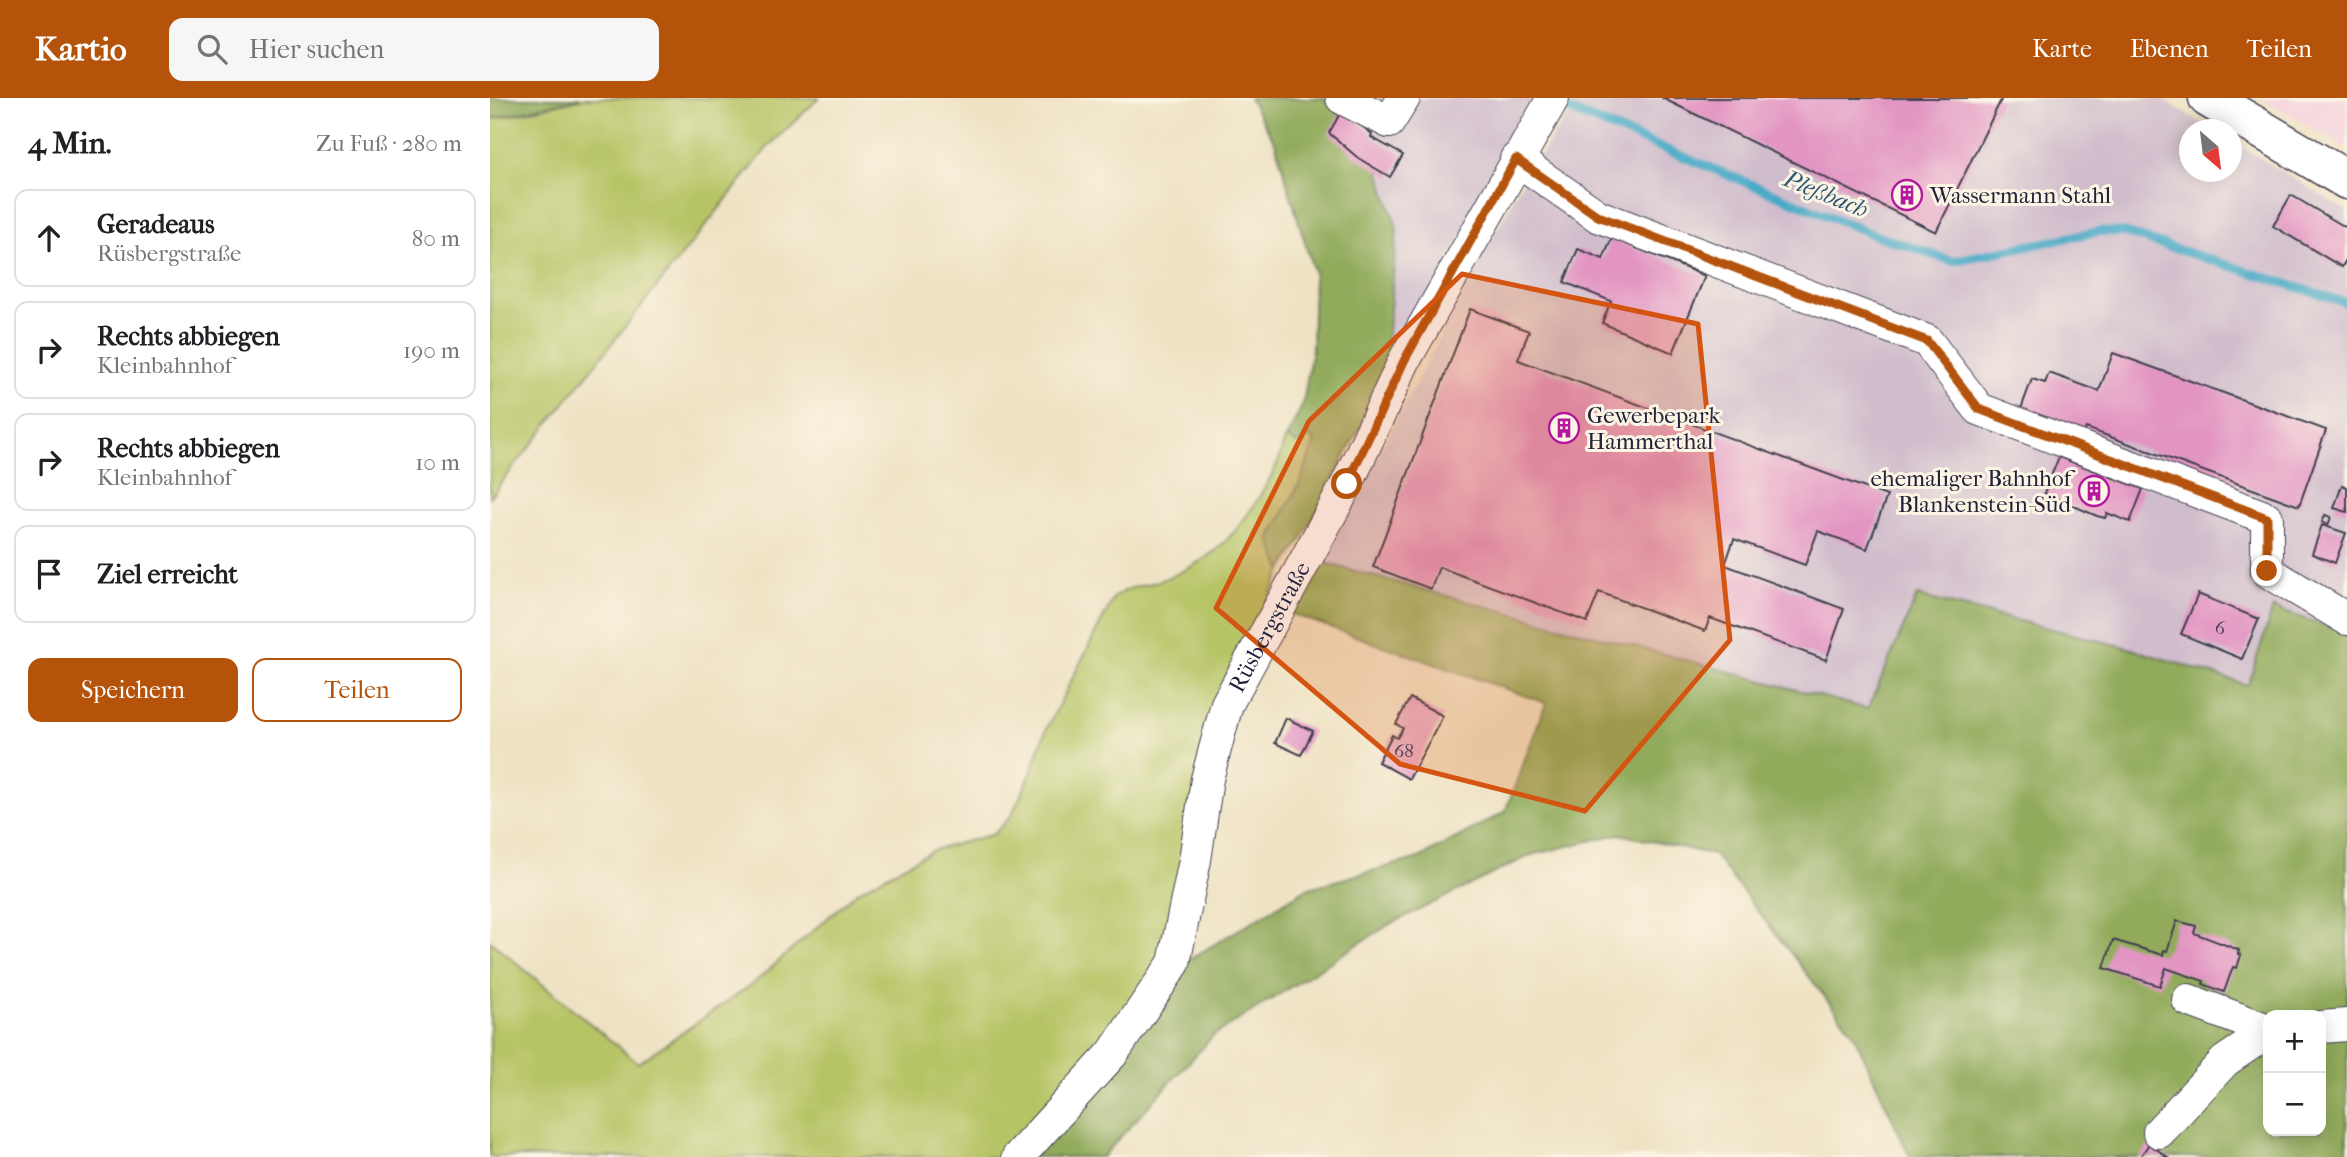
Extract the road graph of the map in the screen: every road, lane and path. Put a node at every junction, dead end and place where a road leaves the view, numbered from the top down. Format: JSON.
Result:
{"nodes":[{"id":1,"x":1342,"y":98,"type":"edge"},
{"id":2,"x":1404,"y":98,"type":"edge"},
{"id":3,"x":2207,"y":98,"type":"edge"},
{"id":4,"x":1546,"y":109,"type":"edge"},
{"id":5,"x":1516,"y":159,"type":"junction"},
{"id":6,"x":2347,"y":180,"type":"edge"},
{"id":7,"x":2347,"y":618,"type":"edge"},
{"id":8,"x":2188,"y":1000,"type":"dead end"},
{"id":9,"x":2347,"y":1025,"type":"edge"},
{"id":10,"x":2326,"y":1027,"type":"edge"},
{"id":11,"x":2263,"y":1029,"type":"edge"},
{"id":12,"x":2263,"y":1035,"type":"edge"},
{"id":13,"x":2159,"y":1132,"type":"dead end"},
{"id":14,"x":1018,"y":1157,"type":"edge"}],
"edges":[{"from":1,"to":2,"type":"street"},
{"from":3,"to":6,"type":"main road"},
{"from":4,"to":5,"type":"street","name":"Rüsbergstraße"},
{"from":5,"to":7,"type":"street"},
{"from":5,"to":14,"type":"street","name":"Rüsbergstraße"},
{"from":8,"to":11,"type":"street"},
{"from":9,"to":10,"type":"street"},
{"from":12,"to":13,"type":"street"}]}
